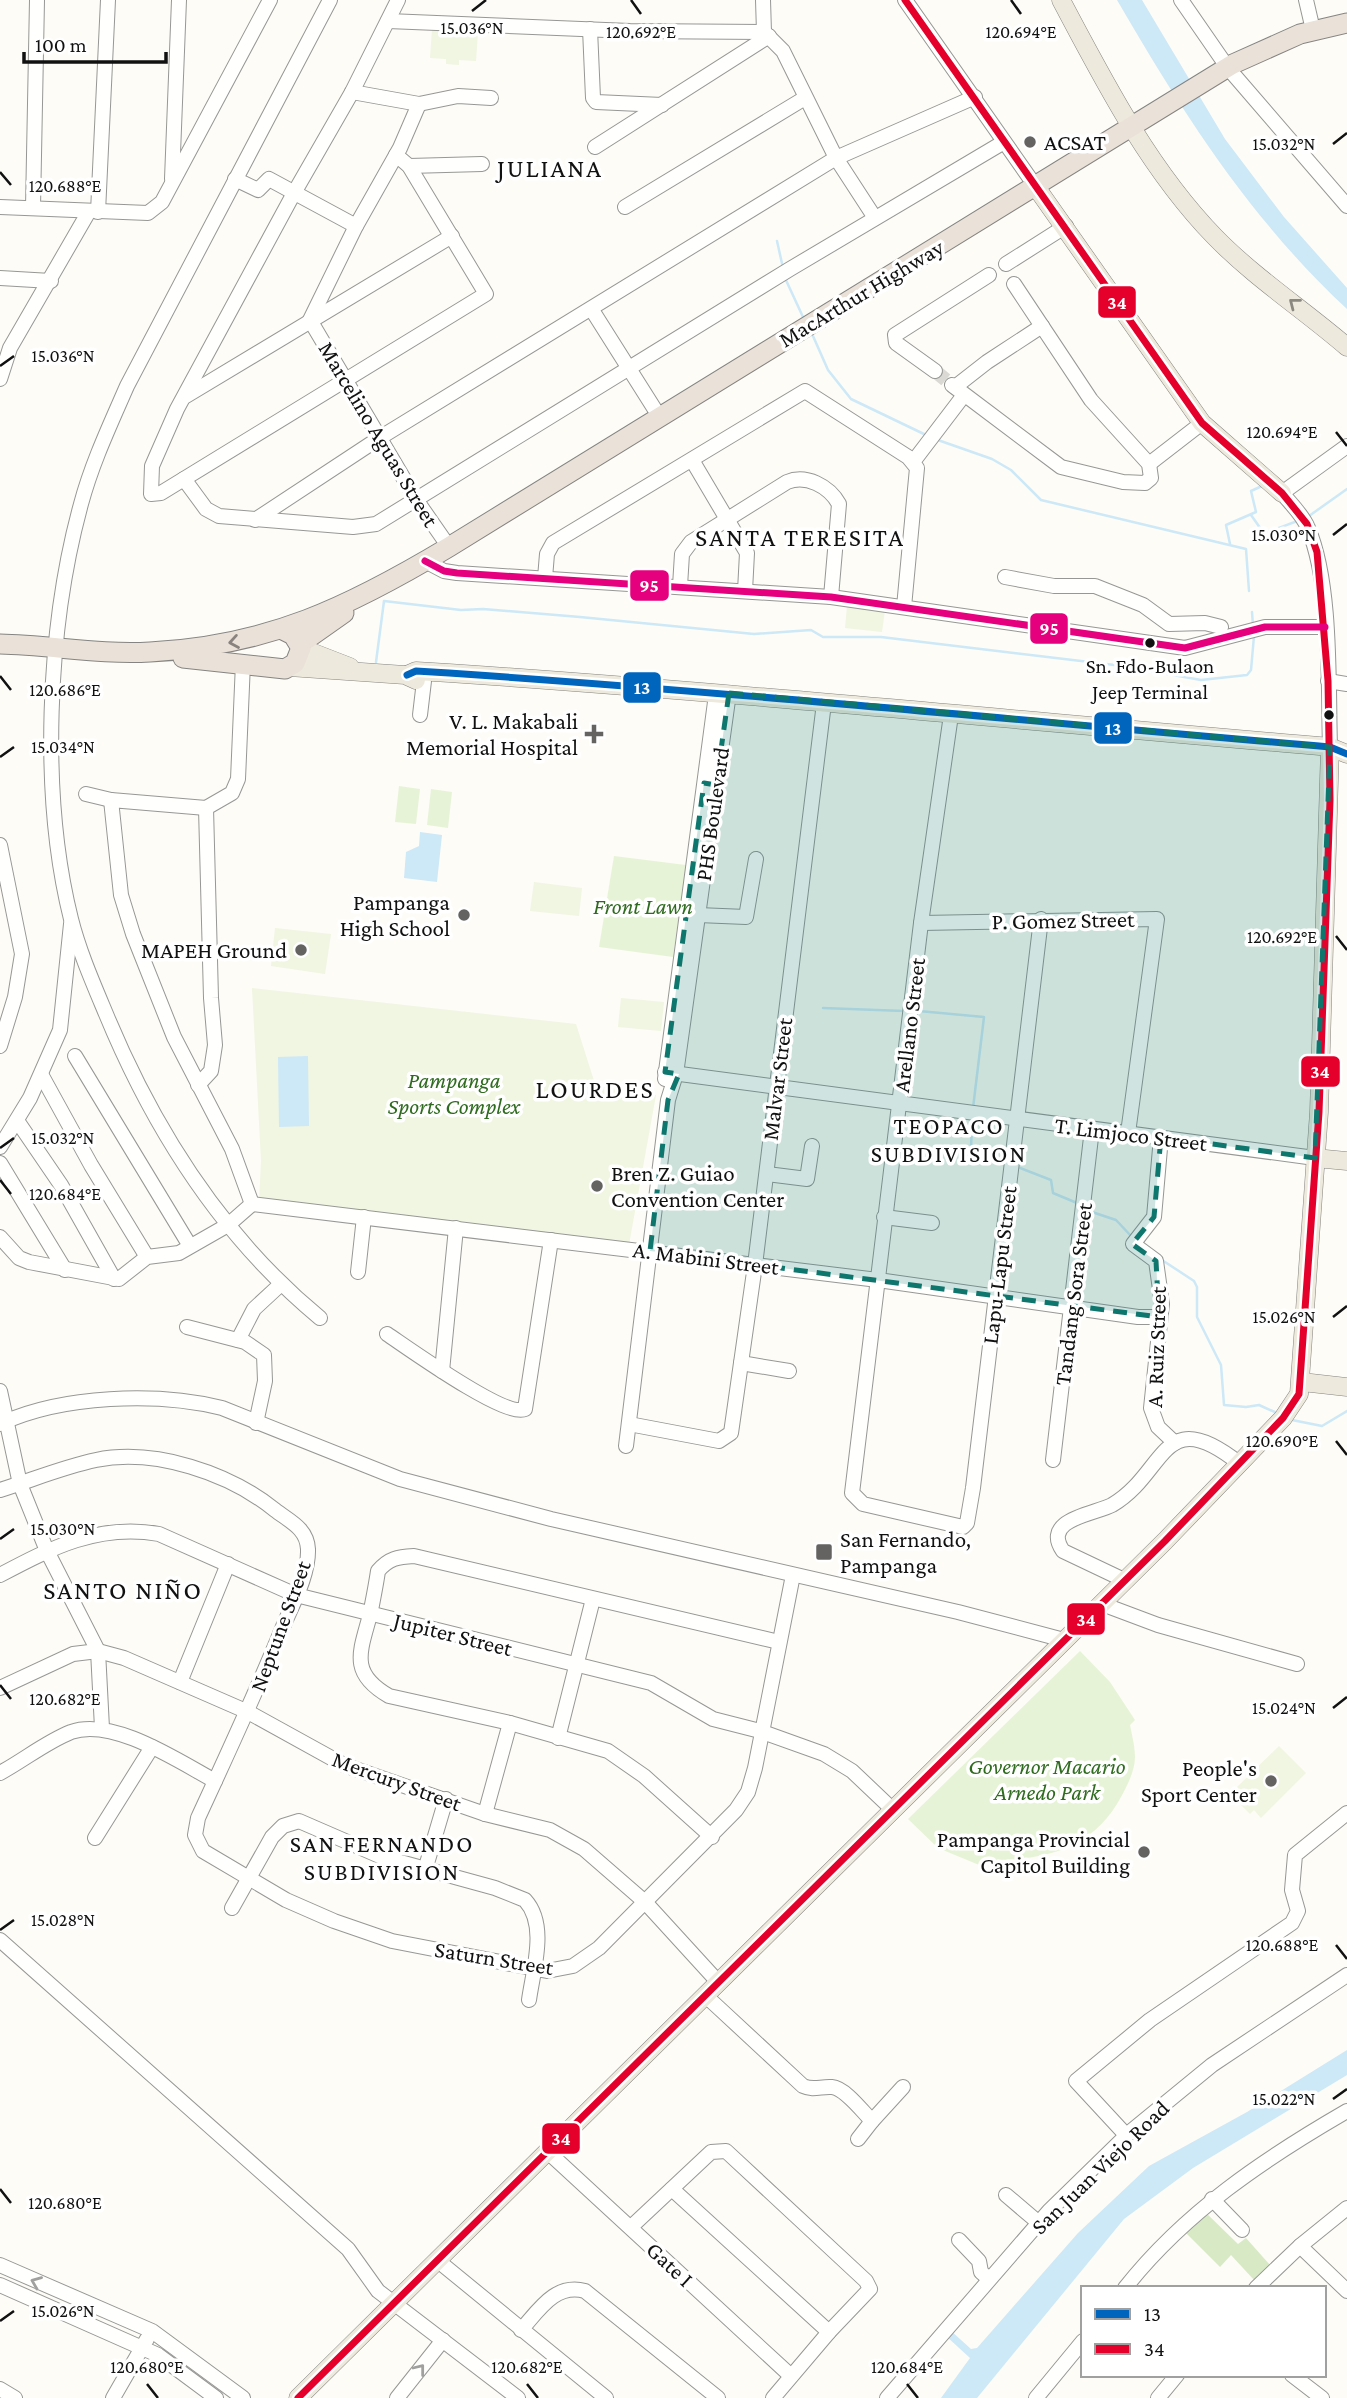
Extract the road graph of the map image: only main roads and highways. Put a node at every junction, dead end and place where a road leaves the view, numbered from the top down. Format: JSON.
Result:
{"nodes":[{"id":1,"x":1060,"y":0,"type":"edge"},
{"id":2,"x":1347,"y":23,"type":"edge"},
{"id":3,"x":1131,"y":129,"type":"junction"},
{"id":4,"x":1036,"y":187,"type":"junction"},
{"id":5,"x":1347,"y":347,"type":"edge"},
{"id":6,"x":1282,"y":493,"type":"road end"},
{"id":7,"x":384,"y":585,"type":"junction"},
{"id":8,"x":277,"y":632,"type":"junction"},
{"id":9,"x":0,"y":644,"type":"edge"},
{"id":10,"x":300,"y":646,"type":"junction"},
{"id":11,"x":148,"y":652,"type":"junction"},
{"id":12,"x":280,"y":667,"type":"junction"},
{"id":13,"x":356,"y":670,"type":"junction"},
{"id":14,"x":1330,"y":747,"type":"junction"},
{"id":15,"x":1347,"y":754,"type":"edge"},
{"id":16,"x":1338,"y":801,"type":"edge"},
{"id":17,"x":1315,"y":1158,"type":"junction"},
{"id":18,"x":1347,"y":1161,"type":"edge"},
{"id":19,"x":1302,"y":1382,"type":"junction"},
{"id":20,"x":1347,"y":1387,"type":"edge"},
{"id":21,"x":298,"y":2398,"type":"edge"}],
"edges":[{"from":1,"to":3,"type":"main road"},
{"from":2,"to":3,"type":"highway","name":"MacArthur Highway"},
{"from":3,"to":4,"type":"highway","name":"MacArthur Highway"},
{"from":5,"to":3,"type":"main road","one_way":true},
{"from":4,"to":6,"type":"main road"},
{"from":4,"to":7,"type":"highway","name":"MacArthur Highway"},
{"from":7,"to":8,"type":"highway","name":"MacArthur Highway"},
{"from":7,"to":10,"type":"highway","name":"MacArthur Highway"},
{"from":8,"to":10,"type":"highway"},
{"from":8,"to":11,"type":"highway","name":"MacArthur Highway","one_way":true},
{"from":8,"to":12,"type":"highway"},
{"from":9,"to":11,"type":"highway","name":"MacArthur Highway"},
{"from":10,"to":12,"type":"highway","name":"MacArthur Highway"},
{"from":10,"to":13,"type":"main road"},
{"from":11,"to":12,"type":"highway","name":"MacArthur Highway"},
{"from":12,"to":13,"type":"main road"},
{"from":13,"to":14,"type":"main road"},
{"from":14,"to":15,"type":"main road"},
{"from":14,"to":16,"type":"main road"},
{"from":16,"to":17,"type":"main road"},
{"from":17,"to":18,"type":"main road","name":"T. Limjoco Street"},
{"from":17,"to":19,"type":"main road"},
{"from":19,"to":20,"type":"main road"},
{"from":19,"to":21,"type":"main road"}]}
